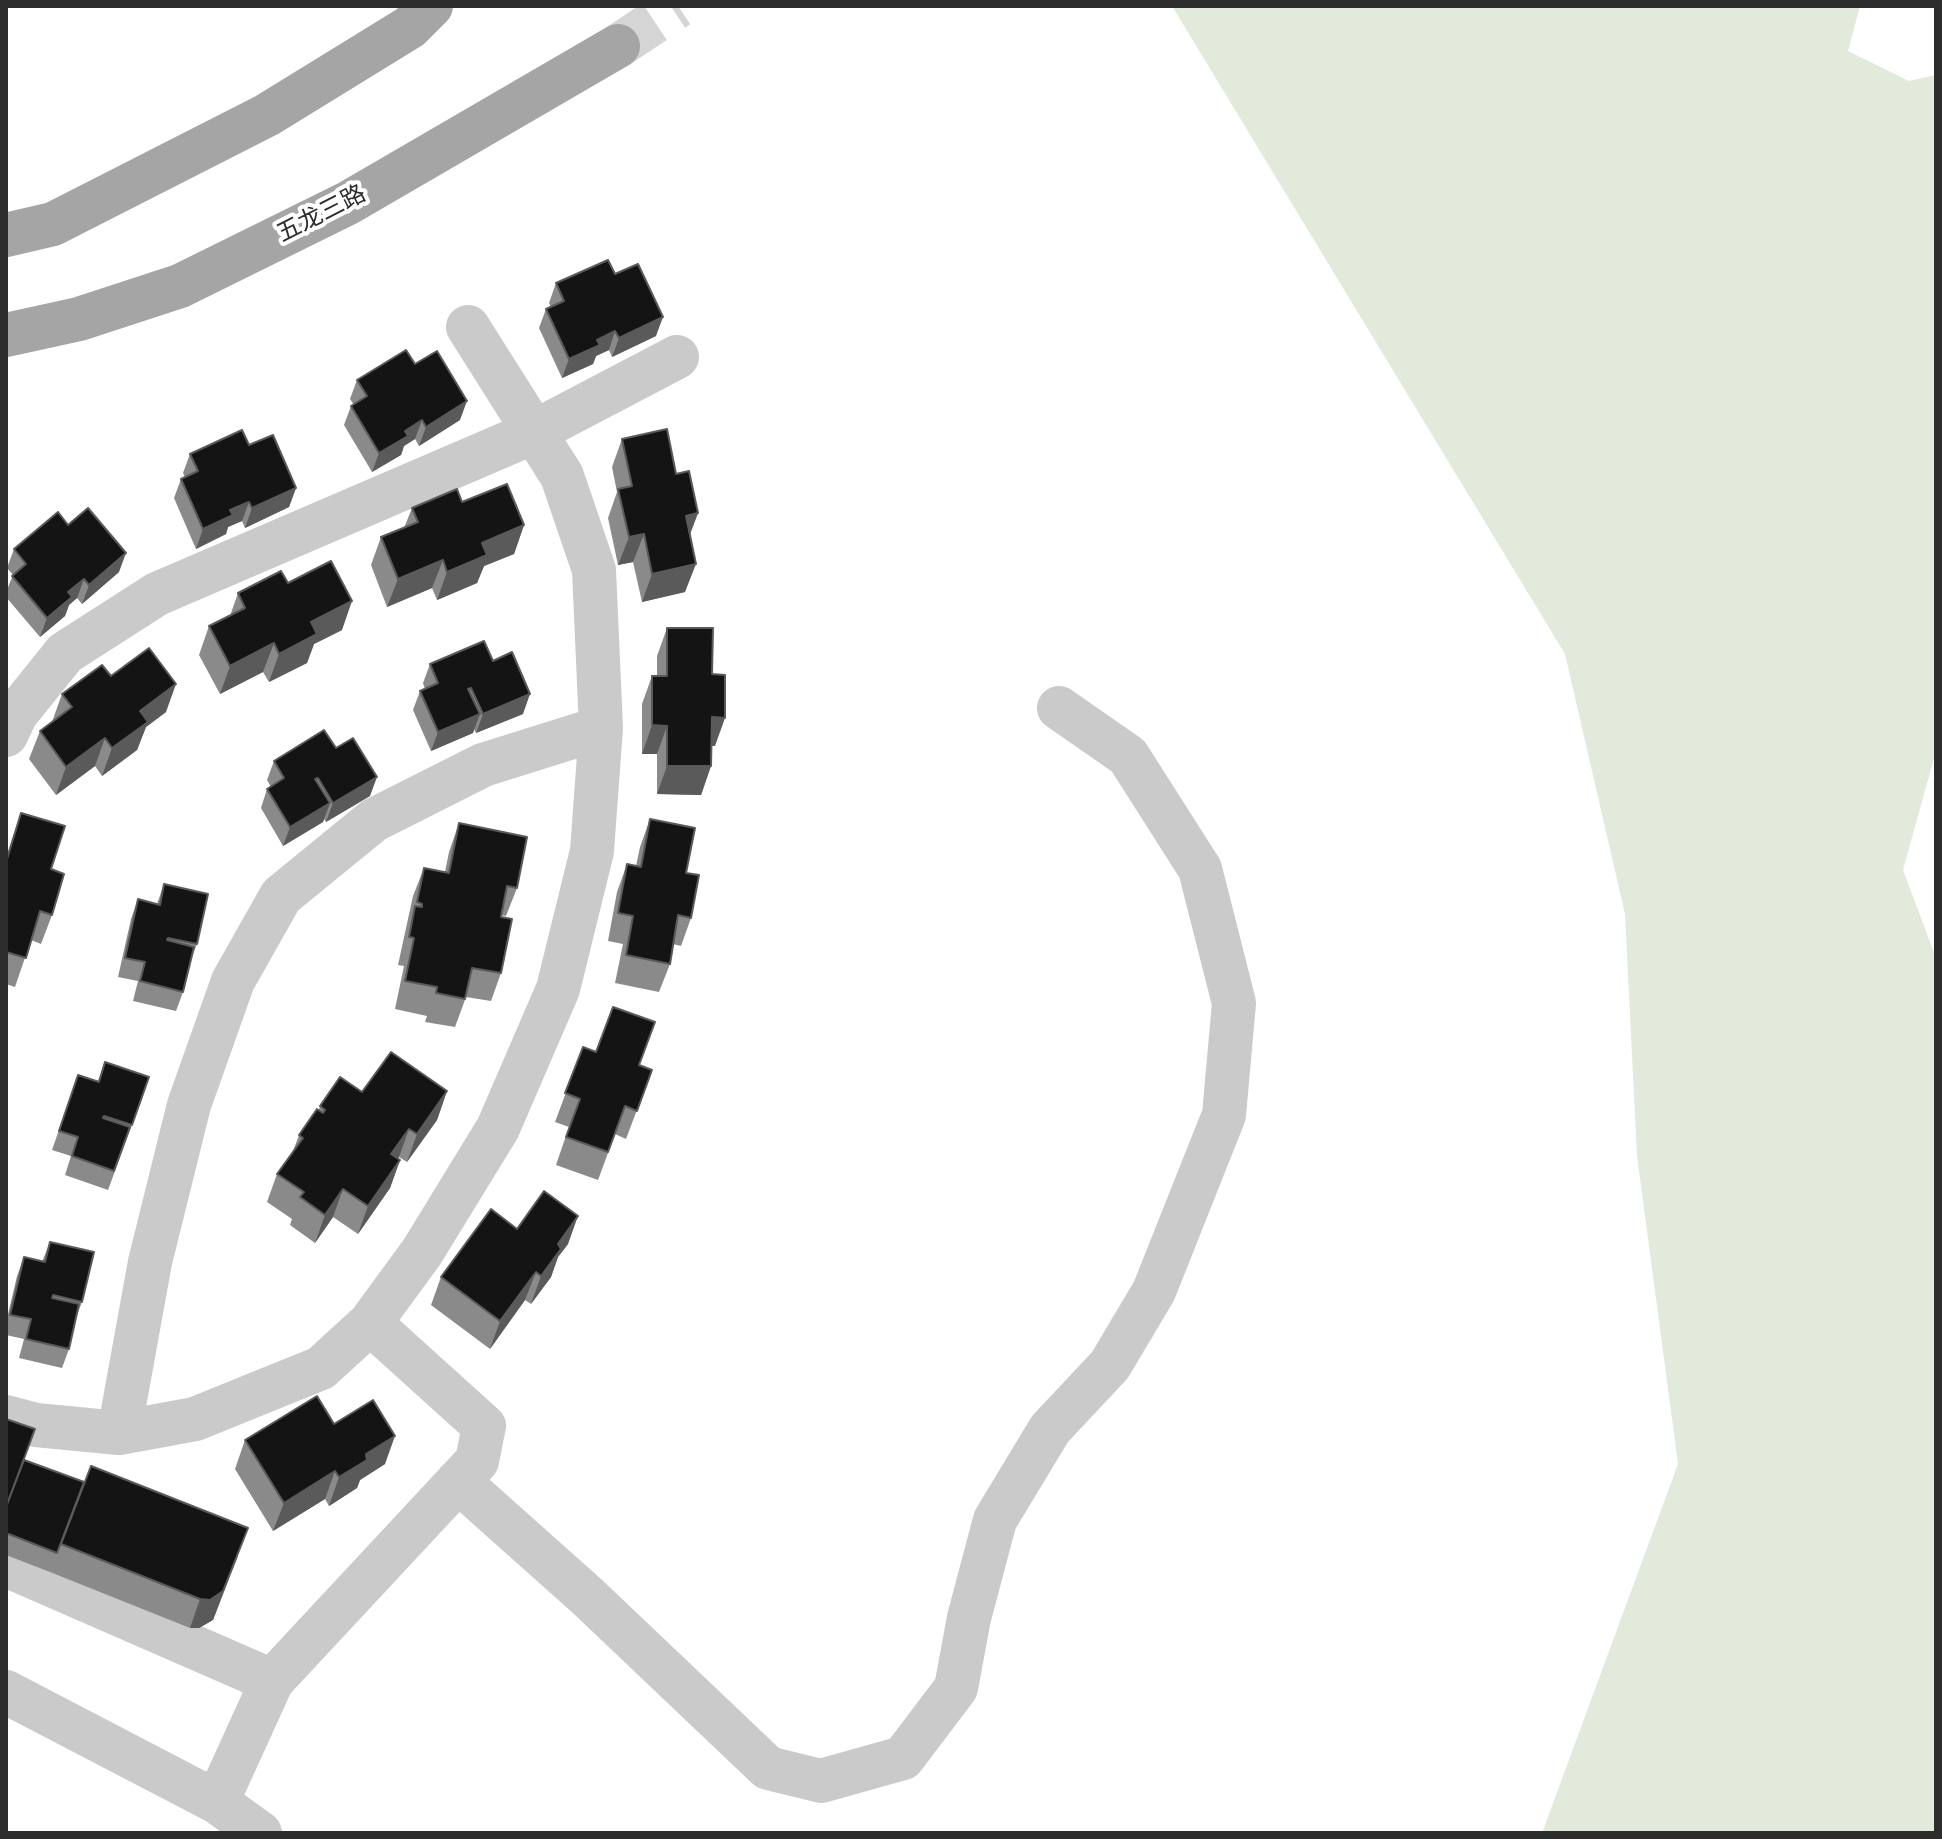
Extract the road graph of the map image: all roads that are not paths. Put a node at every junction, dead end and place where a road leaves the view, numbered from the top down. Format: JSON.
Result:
{"nodes":[{"id":1,"x":431,"y":6,"type":"edge"},
{"id":2,"x":618,"y":46,"type":"tunnel mouth"},
{"id":3,"x":6,"y":235,"type":"edge"},
{"id":4,"x":468,"y":327,"type":"dead end"},
{"id":5,"x":6,"y":335,"type":"edge"},
{"id":6,"x":677,"y":357,"type":"dead end"},
{"id":7,"x":534,"y":432,"type":"junction"},
{"id":8,"x":1059,"y":708,"type":"dead end"},
{"id":9,"x":601,"y":728,"type":"junction"},
{"id":10,"x":6,"y":735,"type":"edge"},
{"id":11,"x":370,"y":1323,"type":"junction"},
{"id":12,"x":6,"y":1417,"type":"edge"},
{"id":13,"x":119,"y":1433,"type":"junction"},
{"id":14,"x":458,"y":1481,"type":"junction"},
{"id":15,"x":6,"y":1565,"type":"edge"},
{"id":16,"x":272,"y":1681,"type":"junction"},
{"id":17,"x":6,"y":1692,"type":"edge"},
{"id":18,"x":217,"y":1802,"type":"junction"},
{"id":19,"x":260,"y":1833,"type":"edge"}],
"edges":[{"from":1,"to":3,"type":"main road"},
{"from":2,"to":5,"type":"main road","name":"五龙三路"},
{"from":4,"to":7,"type":"street"},
{"from":6,"to":7,"type":"street"},
{"from":7,"to":9,"type":"street"},
{"from":7,"to":10,"type":"street"},
{"from":8,"to":14,"type":"street"},
{"from":9,"to":11,"type":"street"},
{"from":9,"to":13,"type":"street"},
{"from":11,"to":13,"type":"street"},
{"from":11,"to":14,"type":"street"},
{"from":12,"to":13,"type":"street"},
{"from":14,"to":16,"type":"street"},
{"from":15,"to":16,"type":"street"},
{"from":16,"to":18,"type":"street"},
{"from":17,"to":18,"type":"street"},
{"from":18,"to":19,"type":"street"}]}
